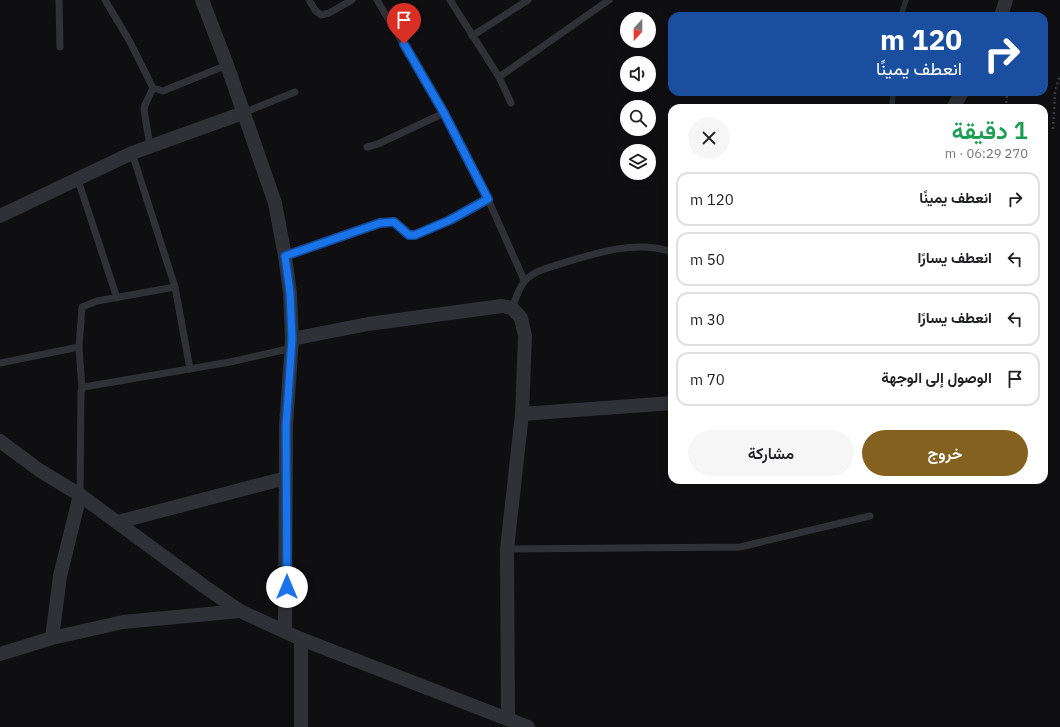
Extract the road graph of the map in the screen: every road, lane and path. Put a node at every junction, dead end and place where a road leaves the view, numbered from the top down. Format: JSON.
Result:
{"nodes":[{"id":1,"x":59,"y":0,"type":"edge"},
{"id":2,"x":105,"y":0,"type":"edge"},
{"id":3,"x":202,"y":0,"type":"edge"},
{"id":4,"x":309,"y":0,"type":"edge"},
{"id":5,"x":352,"y":0,"type":"edge"},
{"id":6,"x":450,"y":0,"type":"edge"},
{"id":7,"x":528,"y":0,"type":"edge"},
{"id":8,"x":609,"y":0,"type":"edge"},
{"id":9,"x":1006,"y":0,"type":"edge"},
{"id":10,"x":380,"y":1,"type":"edge"},
{"id":11,"x":1003,"y":12,"type":"edge"},
{"id":12,"x":472,"y":36,"type":"junction"},
{"id":13,"x":60,"y":47,"type":"dead end"},
{"id":14,"x":227,"y":65,"type":"junction"},
{"id":15,"x":1060,"y":75,"type":"edge"},
{"id":16,"x":499,"y":77,"type":"junction"},
{"id":17,"x":153,"y":88,"type":"junction"},
{"id":18,"x":295,"y":92,"type":"dead end"},
{"id":19,"x":511,"y":103,"type":"dead end"},
{"id":20,"x":243,"y":113,"type":"junction"},
{"id":21,"x":444,"y":113,"type":"junction"},
{"id":22,"x":1053,"y":129,"type":"dead end"},
{"id":23,"x":150,"y":146,"type":"junction"},
{"id":24,"x":367,"y":147,"type":"dead end"},
{"id":25,"x":132,"y":153,"type":"junction"},
{"id":26,"x":78,"y":180,"type":"junction"},
{"id":27,"x":488,"y":199,"type":"junction"},
{"id":28,"x":0,"y":216,"type":"edge"},
{"id":29,"x":668,"y":251,"type":"edge"},
{"id":30,"x":285,"y":256,"type":"junction"},
{"id":31,"x":524,"y":280,"type":"junction"},
{"id":32,"x":175,"y":287,"type":"junction"},
{"id":33,"x":117,"y":298,"type":"junction"},
{"id":34,"x":512,"y":308,"type":"junction"},
{"id":35,"x":292,"y":343,"type":"junction"},
{"id":36,"x":79,"y":347,"type":"junction"},
{"id":37,"x":0,"y":363,"type":"edge"},
{"id":38,"x":190,"y":369,"type":"junction"},
{"id":39,"x":82,"y":389,"type":"junction"},
{"id":40,"x":668,"y":403,"type":"edge"},
{"id":41,"x":522,"y":414,"type":"junction"},
{"id":42,"x":0,"y":441,"type":"edge"},
{"id":43,"x":286,"y":478,"type":"junction"},
{"id":44,"x":80,"y":495,"type":"junction"},
{"id":45,"x":870,"y":516,"type":"dead end"},
{"id":46,"x":118,"y":522,"type":"junction"},
{"id":47,"x":508,"y":549,"type":"junction"},
{"id":48,"x":240,"y":610,"type":"junction"},
{"id":49,"x":285,"y":631,"type":"junction"},
{"id":50,"x":52,"y":638,"type":"junction"},
{"id":51,"x":301,"y":639,"type":"junction"},
{"id":52,"x":0,"y":654,"type":"edge"},
{"id":53,"x":508,"y":718,"type":"junction"},
{"id":54,"x":301,"y":727,"type":"edge"},
{"id":55,"x":528,"y":727,"type":"edge"}],
"edges":[{"from":1,"to":13,"type":"lane"},
{"from":2,"to":17,"type":"lane"},
{"from":3,"to":14,"type":"street"},
{"from":4,"to":5,"type":"lane"},
{"from":6,"to":12,"type":"lane"},
{"from":7,"to":12,"type":"lane"},
{"from":8,"to":16,"type":"lane"},
{"from":9,"to":11,"type":"street"},
{"from":10,"to":21,"type":"lane"},
{"from":12,"to":16,"type":"lane"},
{"from":14,"to":17,"type":"lane"},
{"from":14,"to":20,"type":"street"},
{"from":15,"to":22,"type":"path"},
{"from":16,"to":19,"type":"lane"},
{"from":17,"to":23,"type":"lane"},
{"from":18,"to":20,"type":"lane"},
{"from":20,"to":23,"type":"street"},
{"from":20,"to":30,"type":"street"},
{"from":21,"to":24,"type":"lane"},
{"from":21,"to":27,"type":"lane"},
{"from":23,"to":25,"type":"street"},
{"from":25,"to":26,"type":"street"},
{"from":25,"to":32,"type":"lane"},
{"from":26,"to":28,"type":"street"},
{"from":26,"to":33,"type":"lane"},
{"from":27,"to":30,"type":"lane"},
{"from":27,"to":31,"type":"lane"},
{"from":29,"to":31,"type":"lane"},
{"from":30,"to":35,"type":"street"},
{"from":31,"to":34,"type":"lane"},
{"from":32,"to":33,"type":"lane"},
{"from":32,"to":38,"type":"lane"},
{"from":33,"to":36,"type":"lane"},
{"from":34,"to":35,"type":"street"},
{"from":34,"to":41,"type":"street"},
{"from":35,"to":38,"type":"lane"},
{"from":35,"to":43,"type":"street"},
{"from":36,"to":37,"type":"lane"},
{"from":36,"to":39,"type":"lane"},
{"from":38,"to":39,"type":"lane"},
{"from":39,"to":44,"type":"lane"},
{"from":40,"to":41,"type":"street"},
{"from":41,"to":47,"type":"street"},
{"from":42,"to":44,"type":"street"},
{"from":43,"to":46,"type":"street"},
{"from":43,"to":49,"type":"street"},
{"from":44,"to":46,"type":"street"},
{"from":44,"to":50,"type":"street"},
{"from":45,"to":47,"type":"lane"},
{"from":46,"to":48,"type":"street"},
{"from":47,"to":53,"type":"street"},
{"from":48,"to":49,"type":"street"},
{"from":48,"to":50,"type":"street"},
{"from":49,"to":51,"type":"street"},
{"from":50,"to":52,"type":"street"},
{"from":51,"to":53,"type":"street"},
{"from":51,"to":54,"type":"street"},
{"from":53,"to":55,"type":"street"}]}
